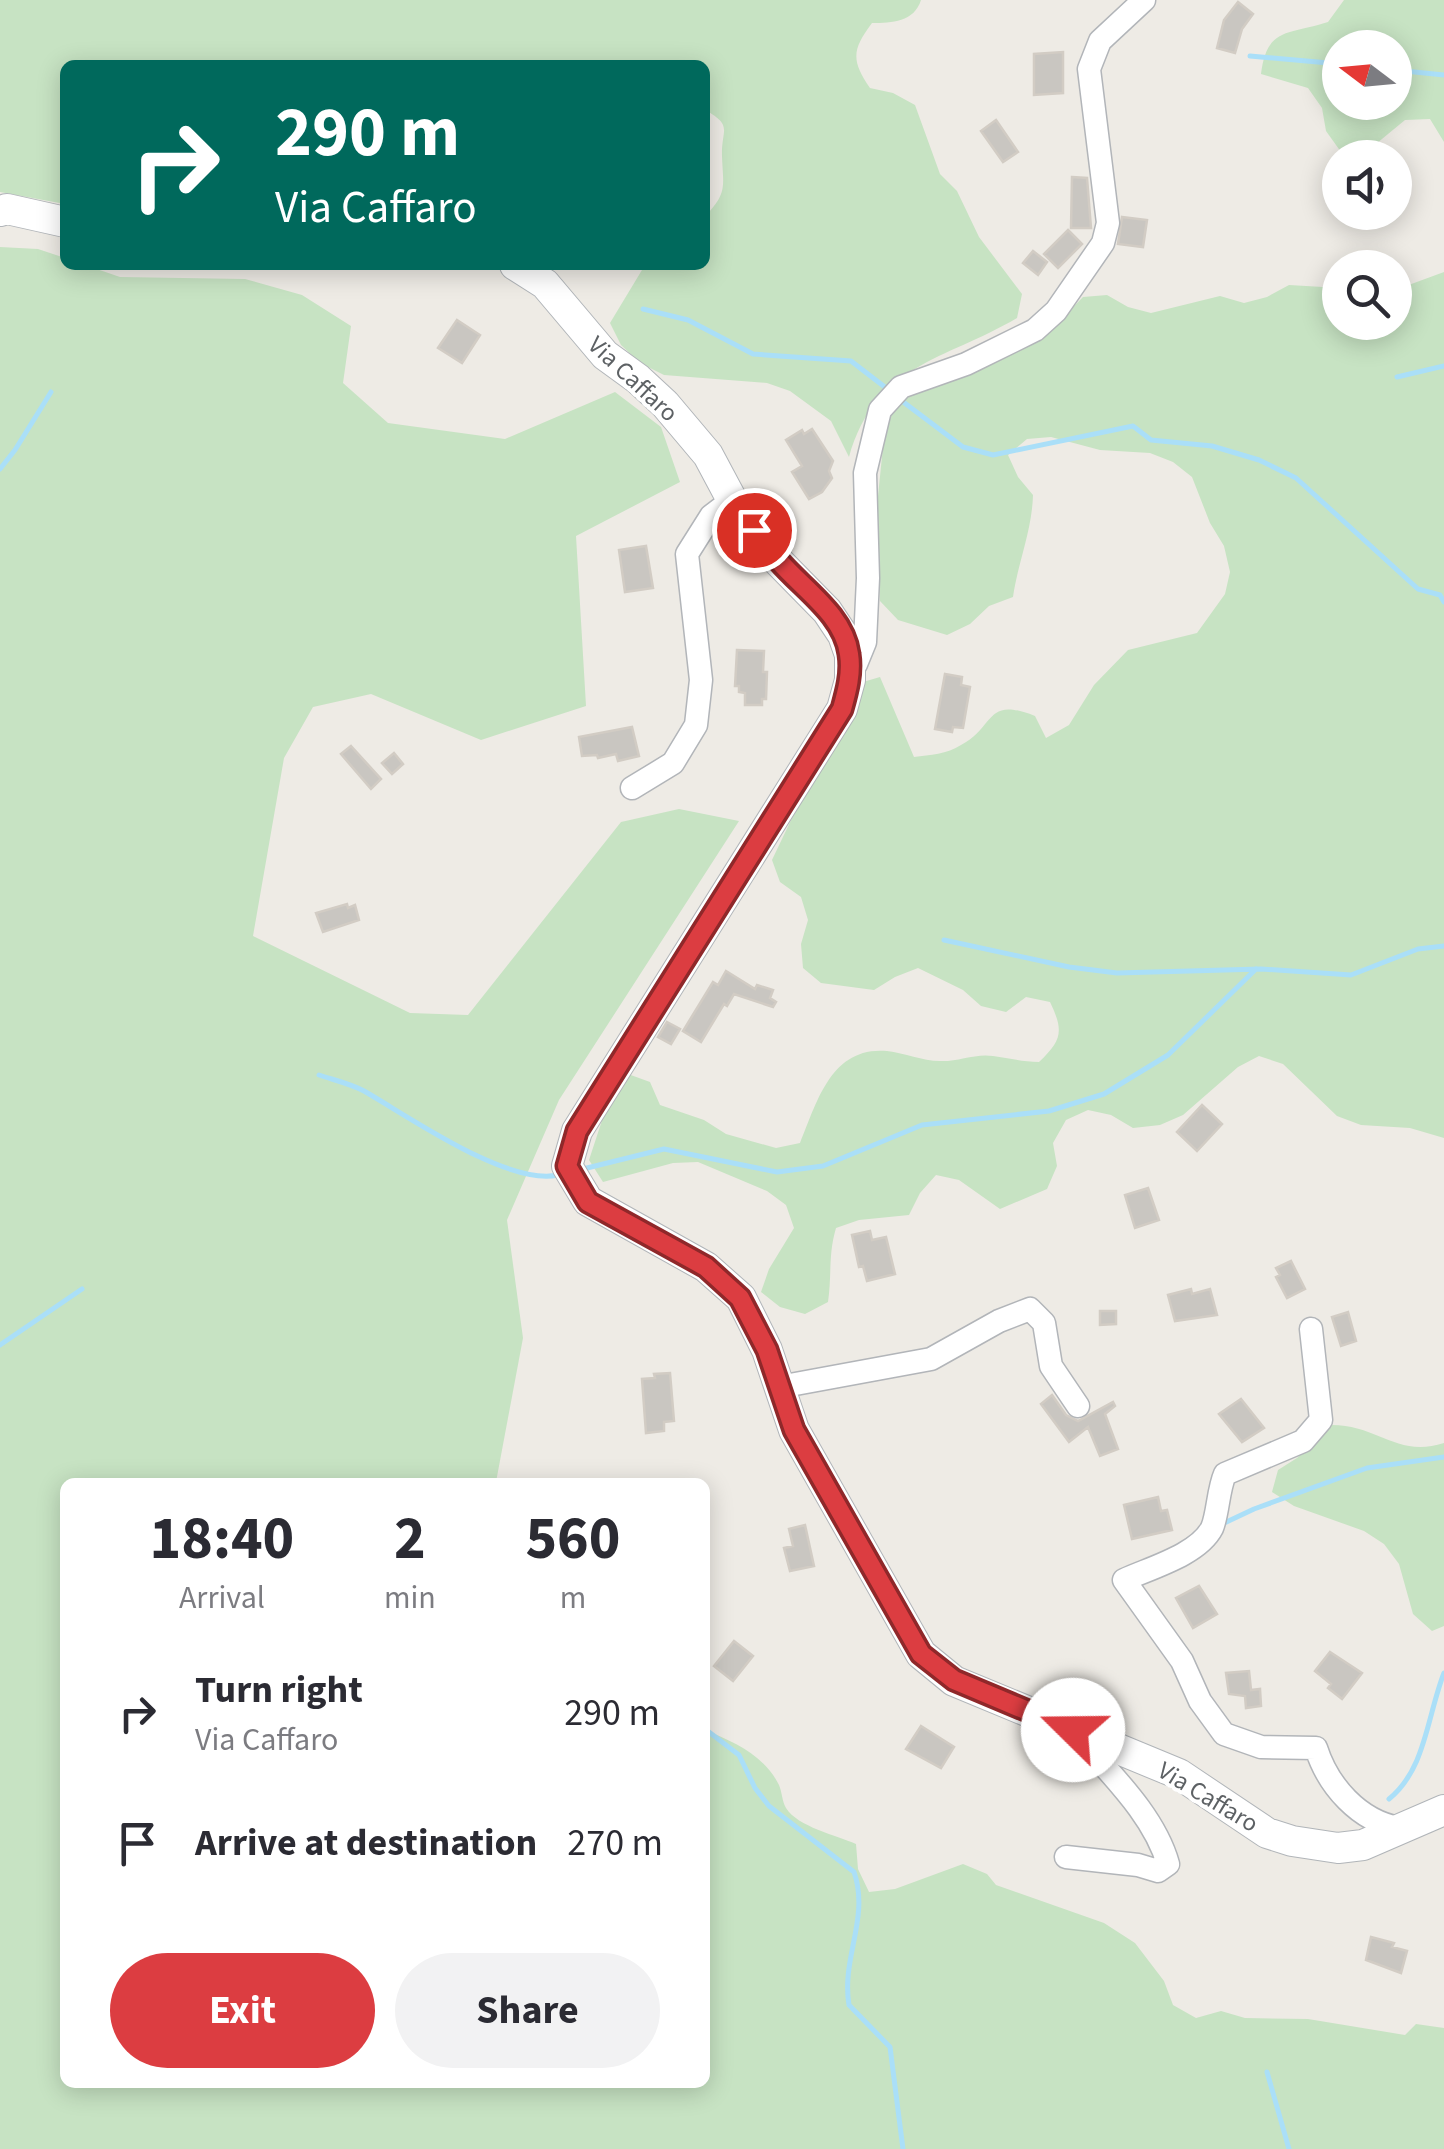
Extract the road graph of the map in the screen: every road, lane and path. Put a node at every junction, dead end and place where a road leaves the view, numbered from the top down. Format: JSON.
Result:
{"nodes":[{"id":1,"x":1144,"y":0,"type":"edge"},
{"id":2,"x":0,"y":212,"type":"edge"},
{"id":3,"x":60,"y":221,"type":"edge"},
{"id":4,"x":523,"y":270,"type":"edge"},
{"id":5,"x":732,"y":500,"type":"junction"},
{"id":6,"x":849,"y":670,"type":"junction"},
{"id":7,"x":632,"y":788,"type":"dead end"},
{"id":8,"x":1311,"y":1329,"type":"dead end"},
{"id":9,"x":779,"y":1386,"type":"junction"},
{"id":10,"x":1078,"y":1406,"type":"dead end"},
{"id":11,"x":1073,"y":1730,"type":"junction"},
{"id":12,"x":1444,"y":1810,"type":"edge"},
{"id":13,"x":1399,"y":1828,"type":"junction"},
{"id":14,"x":1066,"y":1858,"type":"dead end"}],
"edges":[{"from":1,"to":6,"type":"street"},
{"from":2,"to":3,"type":"street"},
{"from":4,"to":5,"type":"street","name":"Via Caffaro"},
{"from":5,"to":6,"type":"street","name":"Via Caffaro"},
{"from":5,"to":7,"type":"street"},
{"from":6,"to":9,"type":"street","name":"Via Caffaro"},
{"from":8,"to":13,"type":"street"},
{"from":9,"to":10,"type":"street"},
{"from":9,"to":11,"type":"street","name":"Via Caffaro"},
{"from":11,"to":13,"type":"street","name":"Via Caffaro"},
{"from":11,"to":14,"type":"street"},
{"from":12,"to":13,"type":"street","name":"Via Caffaro"}]}
